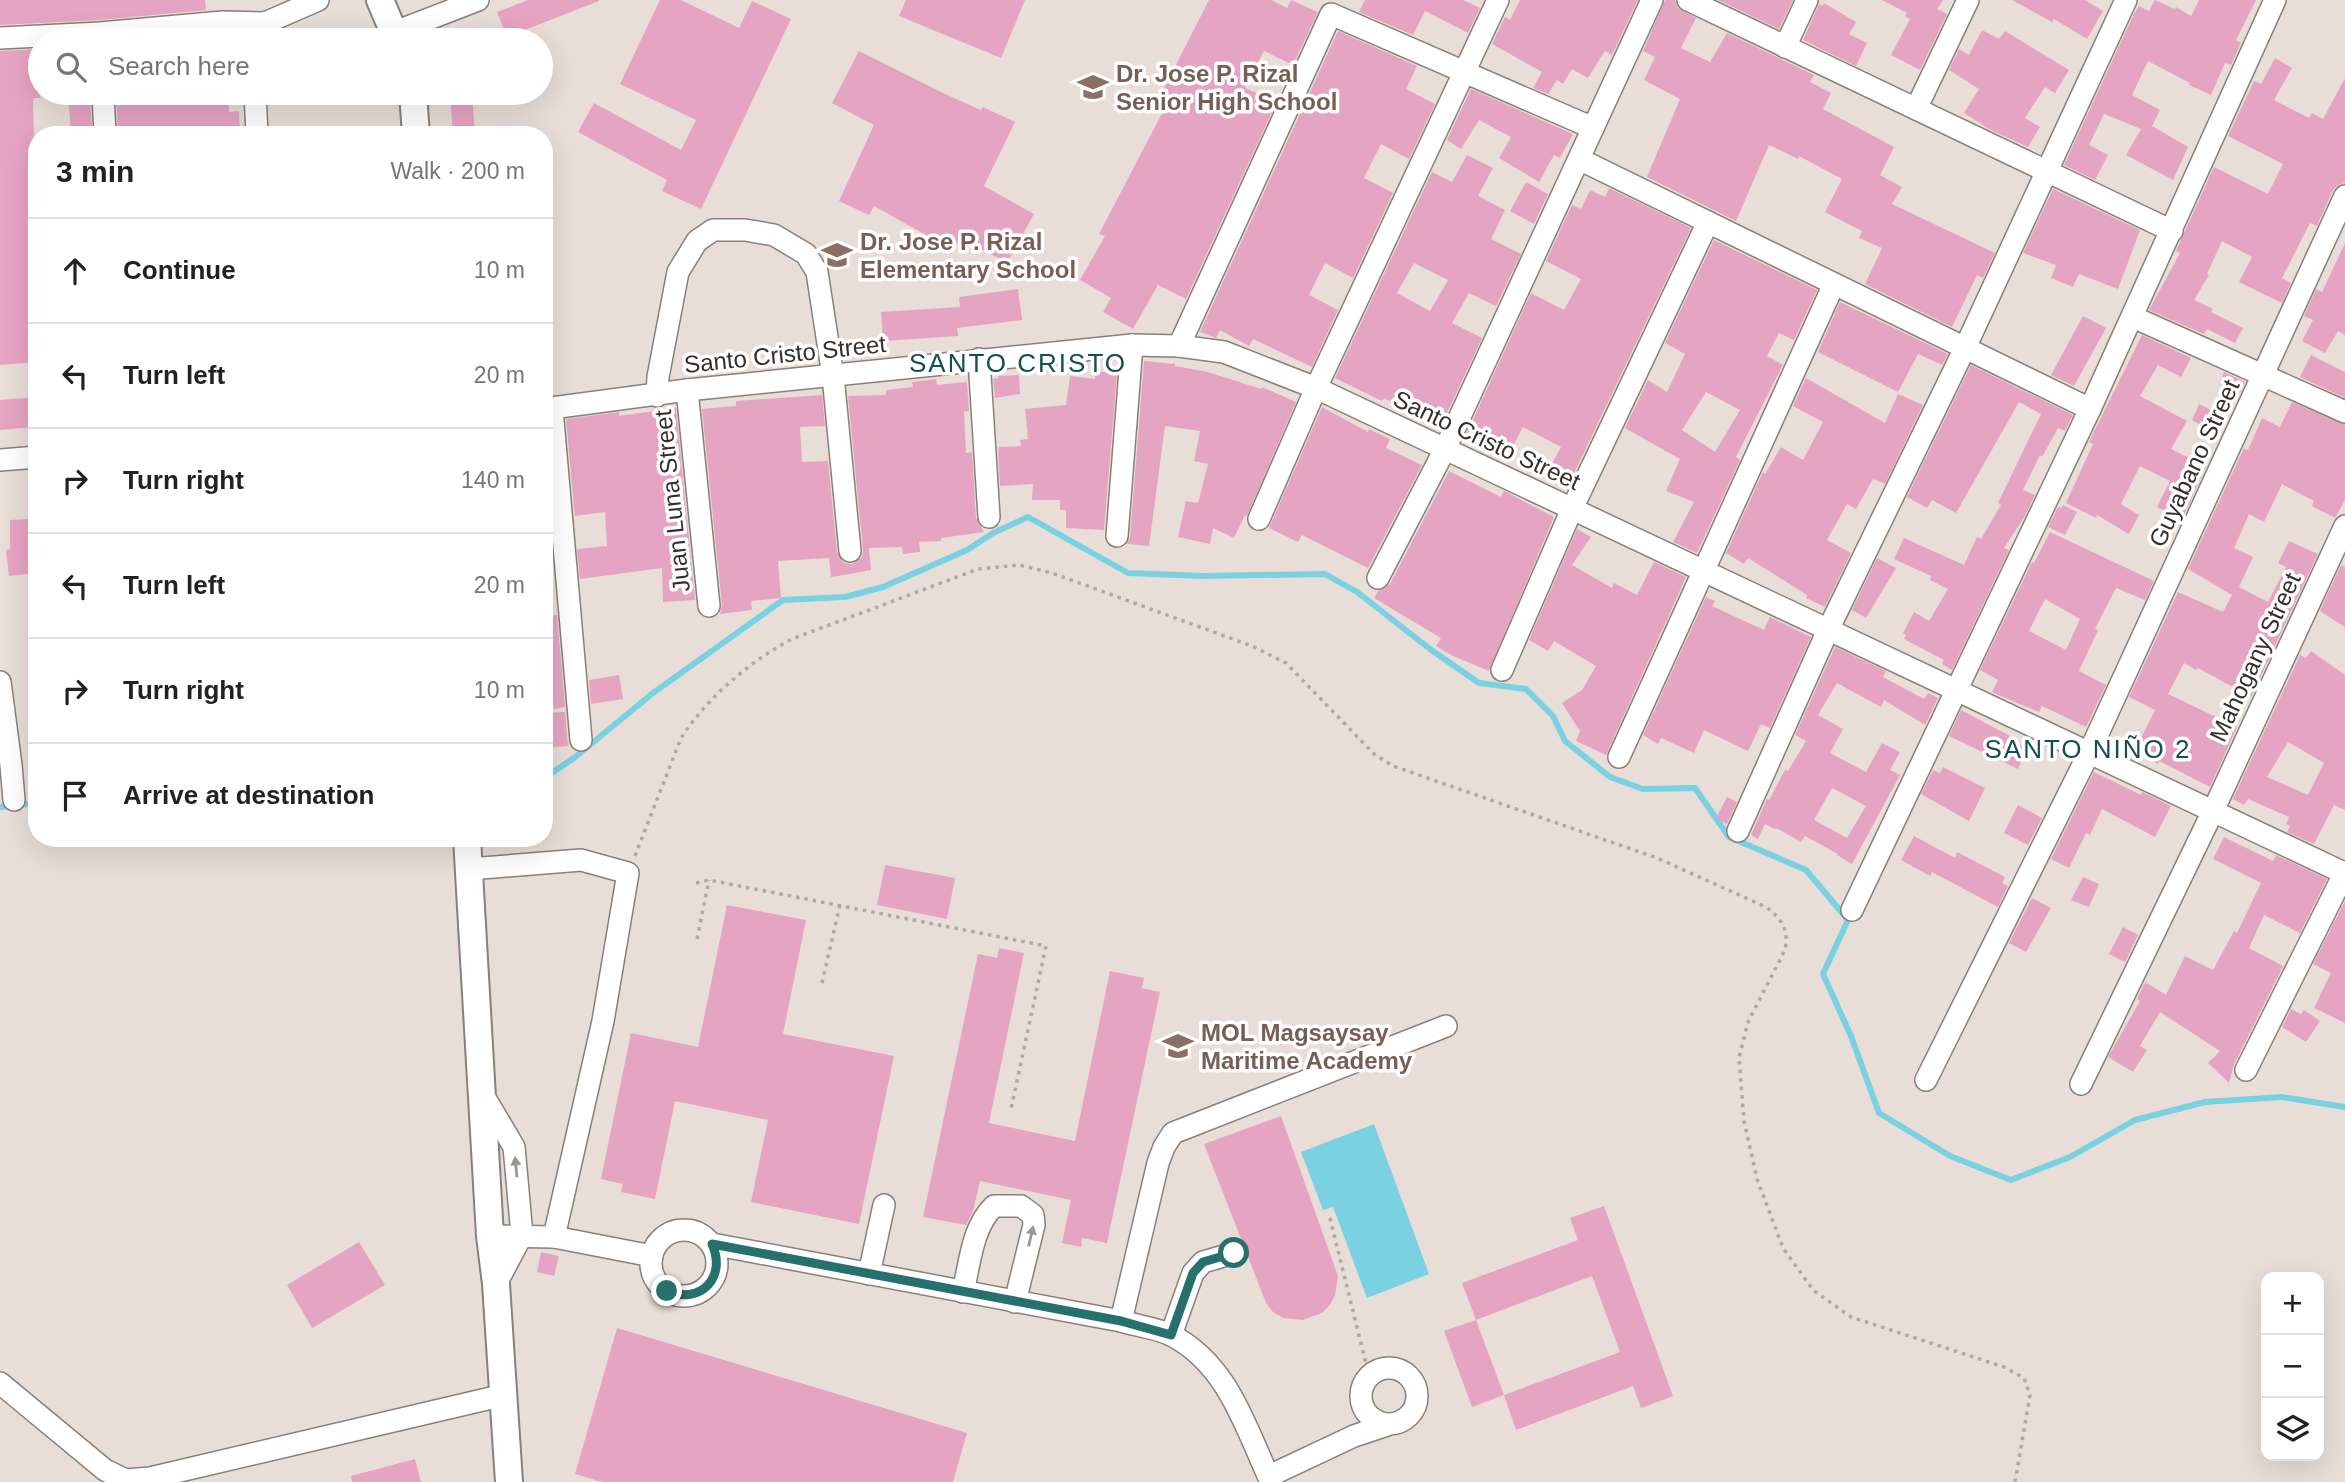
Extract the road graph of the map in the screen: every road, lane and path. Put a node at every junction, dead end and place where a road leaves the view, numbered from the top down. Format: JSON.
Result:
{"nodes":[{"id":1,"x":318,"y":0,"type":"edge"},
{"id":2,"x":380,"y":0,"type":"edge"},
{"id":3,"x":478,"y":0,"type":"edge"},
{"id":4,"x":1497,"y":0,"type":"edge"},
{"id":5,"x":1651,"y":0,"type":"edge"},
{"id":6,"x":1688,"y":0,"type":"edge"},
{"id":7,"x":1807,"y":0,"type":"edge"},
{"id":8,"x":1968,"y":0,"type":"edge"},
{"id":9,"x":2126,"y":0,"type":"edge"},
{"id":10,"x":2276,"y":0,"type":"edge"},
{"id":11,"x":173,"y":28,"type":"edge"},
{"id":12,"x":244,"y":28,"type":"edge"},
{"id":13,"x":266,"y":28,"type":"edge"},
{"id":14,"x":392,"y":28,"type":"edge"},
{"id":15,"x":414,"y":28,"type":"edge"},
{"id":16,"x":0,"y":38,"type":"edge"},
{"id":17,"x":28,"y":38,"type":"edge"},
{"id":18,"x":1785,"y":47,"type":"junction"},
{"id":19,"x":1465,"y":73,"type":"junction"},
{"id":20,"x":104,"y":105,"type":"edge"},
{"id":21,"x":256,"y":105,"type":"edge"},
{"id":22,"x":413,"y":105,"type":"edge"},
{"id":23,"x":1916,"y":109,"type":"junction"},
{"id":24,"x":105,"y":126,"type":"edge"},
{"id":25,"x":257,"y":126,"type":"edge"},
{"id":26,"x":415,"y":126,"type":"edge"},
{"id":27,"x":1593,"y":128,"type":"junction"},
{"id":28,"x":1579,"y":159,"type":"junction"},
{"id":29,"x":2046,"y":173,"type":"junction"},
{"id":30,"x":2345,"y":196,"type":"edge"},
{"id":31,"x":1708,"y":222,"type":"junction"},
{"id":32,"x":2172,"y":231,"type":"junction"},
{"id":33,"x":1834,"y":284,"type":"junction"},
{"id":34,"x":2133,"y":317,"type":"junction"},
{"id":35,"x":1132,"y":345,"type":"junction"},
{"id":36,"x":1179,"y":346,"type":"junction"},
{"id":37,"x":1965,"y":348,"type":"junction"},
{"id":38,"x":979,"y":359,"type":"junction"},
{"id":39,"x":2263,"y":375,"type":"junction"},
{"id":40,"x":833,"y":376,"type":"junction"},
{"id":41,"x":1316,"y":388,"type":"junction"},
{"id":42,"x":687,"y":390,"type":"junction"},
{"id":43,"x":657,"y":396,"type":"junction"},
{"id":44,"x":553,"y":408,"type":"edge"},
{"id":45,"x":2090,"y":409,"type":"junction"},
{"id":46,"x":2345,"y":412,"type":"edge"},
{"id":47,"x":1445,"y":449,"type":"junction"},
{"id":48,"x":28,"y":458,"type":"edge"},
{"id":49,"x":553,"y":459,"type":"edge"},
{"id":50,"x":0,"y":460,"type":"edge"},
{"id":51,"x":1572,"y":509,"type":"junction"},
{"id":52,"x":989,"y":517,"type":"dead end"},
{"id":53,"x":1258,"y":519,"type":"dead end"},
{"id":54,"x":2345,"y":526,"type":"edge"},
{"id":55,"x":1117,"y":536,"type":"dead end"},
{"id":56,"x":850,"y":551,"type":"dead end"},
{"id":57,"x":1703,"y":571,"type":"junction"},
{"id":58,"x":1378,"y":578,"type":"dead end"},
{"id":59,"x":709,"y":606,"type":"dead end"},
{"id":60,"x":1828,"y":630,"type":"junction"},
{"id":61,"x":1502,"y":670,"type":"dead end"},
{"id":62,"x":0,"y":682,"type":"edge"},
{"id":63,"x":1957,"y":691,"type":"junction"},
{"id":64,"x":581,"y":740,"type":"dead end"},
{"id":65,"x":2089,"y":753,"type":"junction"},
{"id":66,"x":1619,"y":757,"type":"dead end"},
{"id":67,"x":6,"y":765,"type":"edge"},
{"id":68,"x":13,"y":800,"type":"dead end"},
{"id":69,"x":2213,"y":811,"type":"junction"},
{"id":70,"x":1738,"y":831,"type":"dead end"},
{"id":71,"x":468,"y":847,"type":"edge"},
{"id":72,"x":469,"y":869,"type":"junction"},
{"id":73,"x":2345,"y":872,"type":"edge"},
{"id":74,"x":628,"y":873,"type":"junction"},
{"id":75,"x":709,"y":880,"type":"junction"},
{"id":76,"x":696,"y":884,"type":"dead end"},
{"id":77,"x":840,"y":905,"type":"junction"},
{"id":78,"x":1852,"y":910,"type":"dead end"},
{"id":79,"x":697,"y":939,"type":"dead end"},
{"id":80,"x":822,"y":983,"type":"dead end"},
{"id":81,"x":1446,"y":1026,"type":"dead end"},
{"id":82,"x":2246,"y":1070,"type":"dead end"},
{"id":83,"x":1926,"y":1080,"type":"dead end"},
{"id":84,"x":2081,"y":1084,"type":"dead end"},
{"id":85,"x":482,"y":1093,"type":"junction"},
{"id":86,"x":1011,"y":1109,"type":"dead end"},
{"id":87,"x":884,"y":1205,"type":"dead end"},
{"id":88,"x":1330,"y":1219,"type":"dead end"},
{"id":89,"x":522,"y":1235,"type":"junction"},
{"id":90,"x":490,"y":1237,"type":"junction"},
{"id":91,"x":554,"y":1237,"type":"junction"},
{"id":92,"x":712,"y":1244,"type":"junction"},
{"id":93,"x":1234,"y":1253,"type":"dead end"},
{"id":94,"x":652,"y":1256,"type":"junction"},
{"id":95,"x":869,"y":1274,"type":"junction"},
{"id":96,"x":496,"y":1284,"type":"junction"},
{"id":97,"x":963,"y":1292,"type":"junction"},
{"id":98,"x":1015,"y":1302,"type":"junction"},
{"id":99,"x":1121,"y":1321,"type":"junction"},
{"id":100,"x":1171,"y":1335,"type":"junction"},
{"id":101,"x":1368,"y":1376,"type":"junction"},
{"id":102,"x":0,"y":1383,"type":"edge"},
{"id":103,"x":504,"y":1395,"type":"junction"},
{"id":104,"x":1364,"y":1410,"type":"junction"},
{"id":105,"x":1387,"y":1424,"type":"junction"},
{"id":106,"x":1354,"y":1436,"type":"junction"},
{"id":107,"x":1270,"y":1479,"type":"edge"},
{"id":108,"x":509,"y":1482,"type":"edge"},
{"id":109,"x":2015,"y":1482,"type":"edge"}],
"edges":[{"from":1,"to":13,"type":"street"},
{"from":2,"to":14,"type":"main road"},
{"from":3,"to":15,"type":"street"},
{"from":4,"to":19,"type":"street"},
{"from":5,"to":27,"type":"street"},
{"from":6,"to":18,"type":"street"},
{"from":7,"to":18,"type":"street"},
{"from":8,"to":23,"type":"street"},
{"from":9,"to":29,"type":"street"},
{"from":10,"to":32,"type":"street"},
{"from":11,"to":12,"type":"street"},
{"from":16,"to":17,"type":"street"},
{"from":18,"to":23,"type":"street"},
{"from":19,"to":27,"type":"street"},
{"from":19,"to":36,"type":"street"},
{"from":19,"to":41,"type":"street"},
{"from":20,"to":24,"type":"street"},
{"from":21,"to":25,"type":"street"},
{"from":22,"to":26,"type":"main road"},
{"from":23,"to":29,"type":"street"},
{"from":27,"to":28,"type":"street"},
{"from":28,"to":31,"type":"street"},
{"from":28,"to":47,"type":"street"},
{"from":29,"to":32,"type":"street"},
{"from":29,"to":37,"type":"street"},
{"from":30,"to":39,"type":"street","name":"Guyabano Street"},
{"from":31,"to":33,"type":"street"},
{"from":31,"to":51,"type":"street"},
{"from":32,"to":34,"type":"street"},
{"from":33,"to":37,"type":"street"},
{"from":33,"to":57,"type":"street"},
{"from":34,"to":39,"type":"street"},
{"from":34,"to":45,"type":"street"},
{"from":35,"to":36,"type":"street","name":"Santo Cristo Street"},
{"from":35,"to":38,"type":"street","name":"Santo Cristo Street"},
{"from":35,"to":55,"type":"street"},
{"from":36,"to":41,"type":"street","name":"Santo Cristo Street"},
{"from":37,"to":45,"type":"street"},
{"from":37,"to":60,"type":"street"},
{"from":38,"to":40,"type":"street","name":"Santo Cristo Street"},
{"from":38,"to":52,"type":"street"},
{"from":39,"to":46,"type":"street"},
{"from":39,"to":65,"type":"street","name":"Guyabano Street"},
{"from":40,"to":42,"type":"street","name":"Santo Cristo Street"},
{"from":40,"to":43,"type":"street"},
{"from":40,"to":56,"type":"street"},
{"from":41,"to":47,"type":"street","name":"Santo Cristo Street"},
{"from":41,"to":53,"type":"street"},
{"from":42,"to":43,"type":"street","name":"Santo Cristo Street"},
{"from":42,"to":59,"type":"street","name":"Juan Luna Street"},
{"from":43,"to":44,"type":"street","name":"Santo Cristo Street"},
{"from":45,"to":63,"type":"street"},
{"from":47,"to":51,"type":"street","name":"Santo Cristo Street"},
{"from":47,"to":58,"type":"street"},
{"from":48,"to":50,"type":"street"},
{"from":49,"to":64,"type":"street"},
{"from":51,"to":57,"type":"street","name":"Santo Cristo Street"},
{"from":51,"to":61,"type":"street"},
{"from":54,"to":69,"type":"street","name":"Mahogany Street"},
{"from":57,"to":60,"type":"street","name":"Santo Cristo Street"},
{"from":57,"to":66,"type":"street"},
{"from":60,"to":63,"type":"street","name":"Santo Cristo Street"},
{"from":60,"to":70,"type":"street"},
{"from":62,"to":67,"type":"street"},
{"from":63,"to":65,"type":"street","name":"Santo Cristo Street"},
{"from":63,"to":78,"type":"street"},
{"from":65,"to":69,"type":"street","name":"Santo Cristo Street"},
{"from":65,"to":83,"type":"street","name":"Guyabano Street"},
{"from":67,"to":68,"type":"street"},
{"from":69,"to":73,"type":"street","name":"Santo Cristo Street"},
{"from":69,"to":84,"type":"street","name":"Mahogany Street"},
{"from":71,"to":72,"type":"main road"},
{"from":72,"to":74,"type":"street"},
{"from":72,"to":85,"type":"main road"},
{"from":73,"to":82,"type":"street"},
{"from":74,"to":91,"type":"street"},
{"from":74,"to":109,"type":"path"},
{"from":75,"to":76,"type":"path"},
{"from":75,"to":77,"type":"path"},
{"from":75,"to":79,"type":"path"},
{"from":77,"to":80,"type":"path"},
{"from":77,"to":86,"type":"path"},
{"from":81,"to":99,"type":"street"},
{"from":89,"to":85,"type":"street","one_way":true},
{"from":85,"to":90,"type":"main road"},
{"from":87,"to":95,"type":"street"},
{"from":88,"to":101,"type":"path"},
{"from":89,"to":90,"type":"street"},
{"from":89,"to":91,"type":"street"},
{"from":89,"to":96,"type":"street"},
{"from":90,"to":96,"type":"main road"},
{"from":91,"to":94,"type":"street"},
{"from":92,"to":94,"type":"street"},
{"from":92,"to":94,"type":"street"},
{"from":92,"to":95,"type":"street"},
{"from":93,"to":100,"type":"street"},
{"from":95,"to":97,"type":"street"},
{"from":96,"to":103,"type":"main road"},
{"from":97,"to":98,"type":"street"},
{"from":98,"to":97,"type":"street","one_way":true},
{"from":98,"to":99,"type":"street"},
{"from":99,"to":100,"type":"street"},
{"from":100,"to":107,"type":"street"},
{"from":101,"to":104,"type":"street"},
{"from":101,"to":105,"type":"street"},
{"from":102,"to":103,"type":"street"},
{"from":103,"to":108,"type":"main road"},
{"from":104,"to":105,"type":"street"},
{"from":104,"to":106,"type":"street"},
{"from":105,"to":106,"type":"street"},
{"from":106,"to":107,"type":"street"}]}
